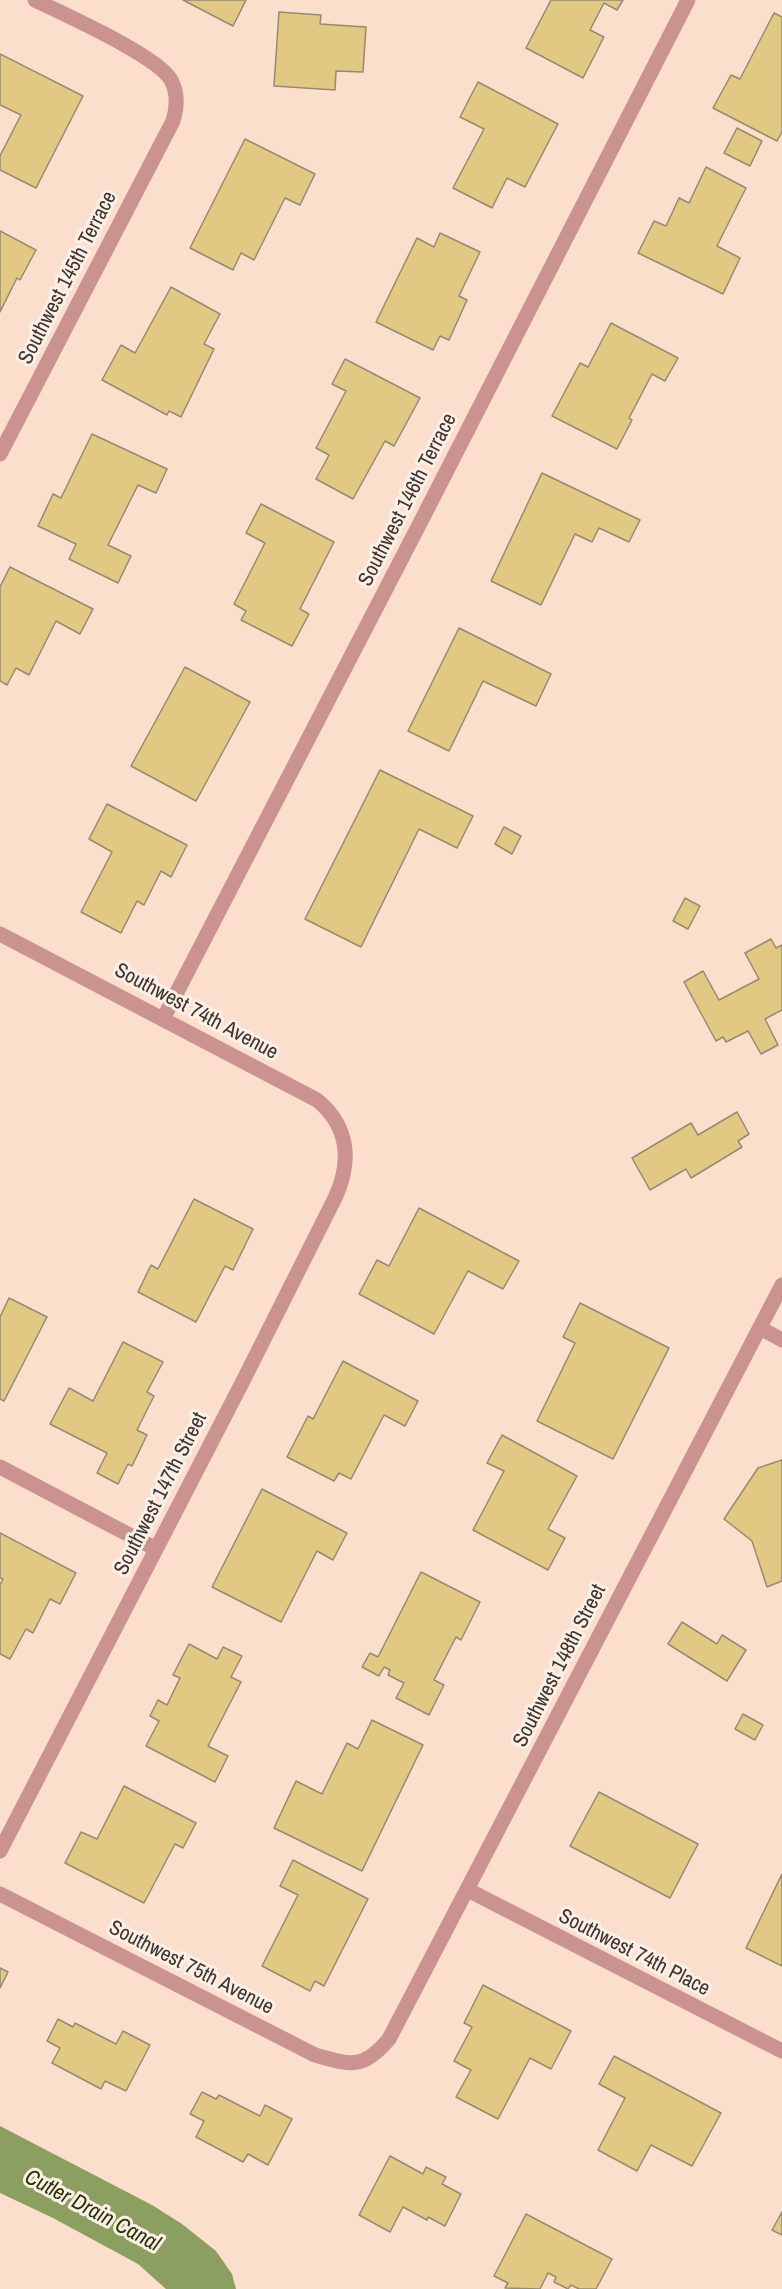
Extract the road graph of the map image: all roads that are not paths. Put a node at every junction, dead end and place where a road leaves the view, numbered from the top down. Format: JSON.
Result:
{"nodes":[{"id":1,"x":35,"y":0,"type":"edge"},
{"id":2,"x":688,"y":0,"type":"edge"},
{"id":3,"x":0,"y":454,"type":"edge"},
{"id":4,"x":0,"y":934,"type":"edge"},
{"id":5,"x":163,"y":1018,"type":"junction"},
{"id":6,"x":345,"y":1153,"type":"joint"},
{"id":7,"x":782,"y":1285,"type":"edge"},
{"id":8,"x":760,"y":1328,"type":"junction"},
{"id":9,"x":782,"y":1340,"type":"edge"},
{"id":10,"x":0,"y":1467,"type":"edge"},
{"id":11,"x":156,"y":1549,"type":"junction"},
{"id":12,"x":0,"y":1851,"type":"edge"},
{"id":13,"x":468,"y":1890,"type":"junction"},
{"id":14,"x":0,"y":1894,"type":"edge"},
{"id":15,"x":782,"y":2051,"type":"edge"},
{"id":16,"x":368,"y":2060,"type":"joint"}],
"edges":[{"from":1,"to":3,"type":"street","name":"Southwest 145th Terrace"},
{"from":2,"to":5,"type":"street","name":"Southwest 146th Terrace"},
{"from":4,"to":5,"type":"street","name":"Southwest 74th Avenue"},
{"from":5,"to":6,"type":"street","name":"Southwest 74th Avenue"},
{"from":6,"to":11,"type":"street","name":"Southwest 147th Street"},
{"from":7,"to":8,"type":"street","name":"Southwest 148th Street"},
{"from":8,"to":9,"type":"street"},
{"from":8,"to":13,"type":"street","name":"Southwest 148th Street"},
{"from":10,"to":11,"type":"street"},
{"from":11,"to":12,"type":"street","name":"Southwest 147th Street"},
{"from":13,"to":15,"type":"street","name":"Southwest 74th Place"},
{"from":13,"to":16,"type":"street","name":"Southwest 148th Street"},
{"from":14,"to":16,"type":"street","name":"Southwest 75th Avenue"}]}
